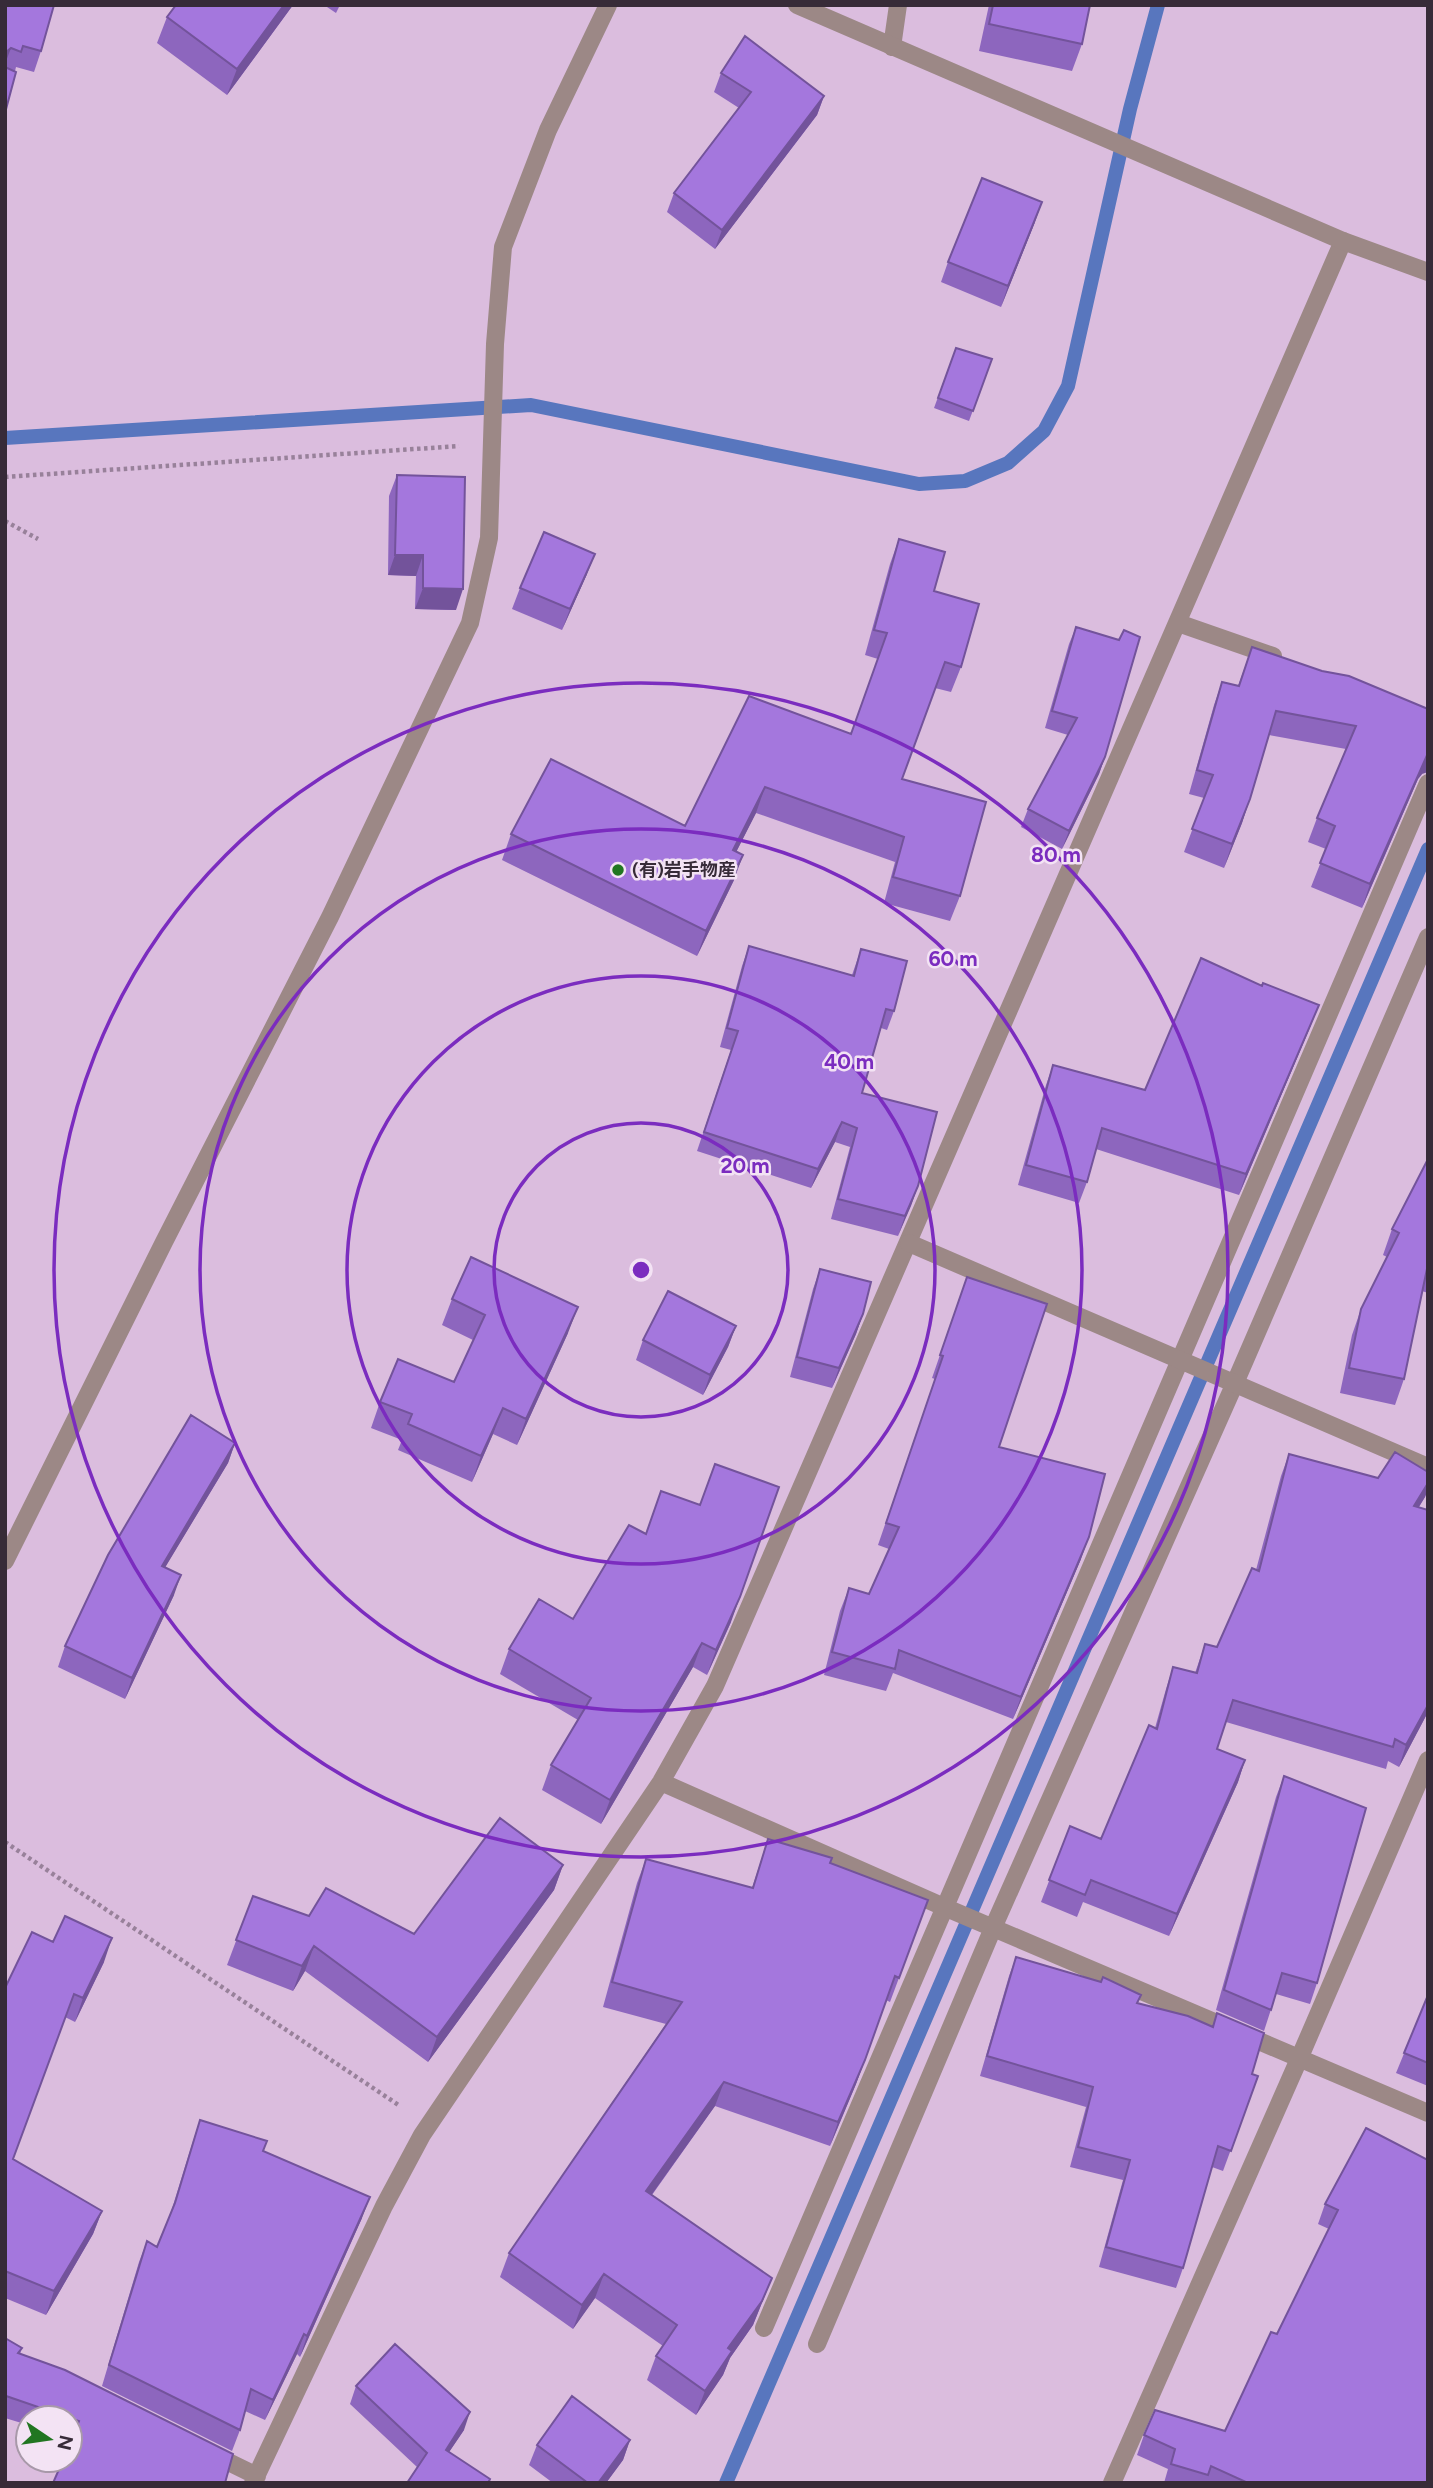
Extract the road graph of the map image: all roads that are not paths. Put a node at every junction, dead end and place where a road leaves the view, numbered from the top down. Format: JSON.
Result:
{"nodes":[{"id":1,"x":608,"y":5,"type":"edge"},
{"id":2,"x":797,"y":5,"type":"edge"},
{"id":3,"x":898,"y":5,"type":"edge"},
{"id":4,"x":892,"y":47,"type":"junction"},
{"id":5,"x":1343,"y":241,"type":"junction"},
{"id":6,"x":1428,"y":272,"type":"edge"},
{"id":7,"x":1178,"y":623,"type":"junction"},
{"id":8,"x":1283,"y":660,"type":"edge"},
{"id":9,"x":1428,"y":783,"type":"edge"},
{"id":10,"x":1428,"y":937,"type":"edge"},
{"id":11,"x":909,"y":1244,"type":"junction"},
{"id":12,"x":1181,"y":1360,"type":"junction"},
{"id":13,"x":1235,"y":1383,"type":"junction"},
{"id":14,"x":1428,"y":1467,"type":"edge"},
{"id":15,"x":5,"y":1561,"type":"edge"},
{"id":16,"x":1428,"y":1760,"type":"edge"},
{"id":17,"x":661,"y":1782,"type":"junction"},
{"id":18,"x":1422,"y":1790,"type":"edge"},
{"id":19,"x":944,"y":1907,"type":"junction"},
{"id":20,"x":993,"y":1928,"type":"junction"},
{"id":21,"x":1299,"y":2059,"type":"junction"},
{"id":22,"x":1428,"y":2113,"type":"edge"},
{"id":23,"x":764,"y":2328,"type":"edge"},
{"id":24,"x":817,"y":2344,"type":"dead end"},
{"id":25,"x":195,"y":2445,"type":"edge"},
{"id":26,"x":255,"y":2479,"type":"edge"},
{"id":27,"x":1112,"y":2483,"type":"edge"}],
"edges":[{"from":1,"to":15,"type":"street"},
{"from":2,"to":4,"type":"street"},
{"from":3,"to":4,"type":"street"},
{"from":4,"to":5,"type":"street"},
{"from":5,"to":6,"type":"street"},
{"from":5,"to":7,"type":"street"},
{"from":7,"to":8,"type":"street"},
{"from":7,"to":11,"type":"street"},
{"from":9,"to":12,"type":"street"},
{"from":10,"to":13,"type":"street"},
{"from":11,"to":12,"type":"street"},
{"from":11,"to":17,"type":"street"},
{"from":12,"to":13,"type":"street"},
{"from":12,"to":19,"type":"street"},
{"from":13,"to":14,"type":"street"},
{"from":13,"to":20,"type":"street"},
{"from":16,"to":18,"type":"street"},
{"from":17,"to":19,"type":"street"},
{"from":17,"to":26,"type":"street"},
{"from":18,"to":21,"type":"street"},
{"from":19,"to":20,"type":"street"},
{"from":19,"to":23,"type":"street"},
{"from":20,"to":21,"type":"street"},
{"from":20,"to":24,"type":"street"},
{"from":21,"to":22,"type":"street"},
{"from":21,"to":27,"type":"street"},
{"from":25,"to":26,"type":"street"}]}
